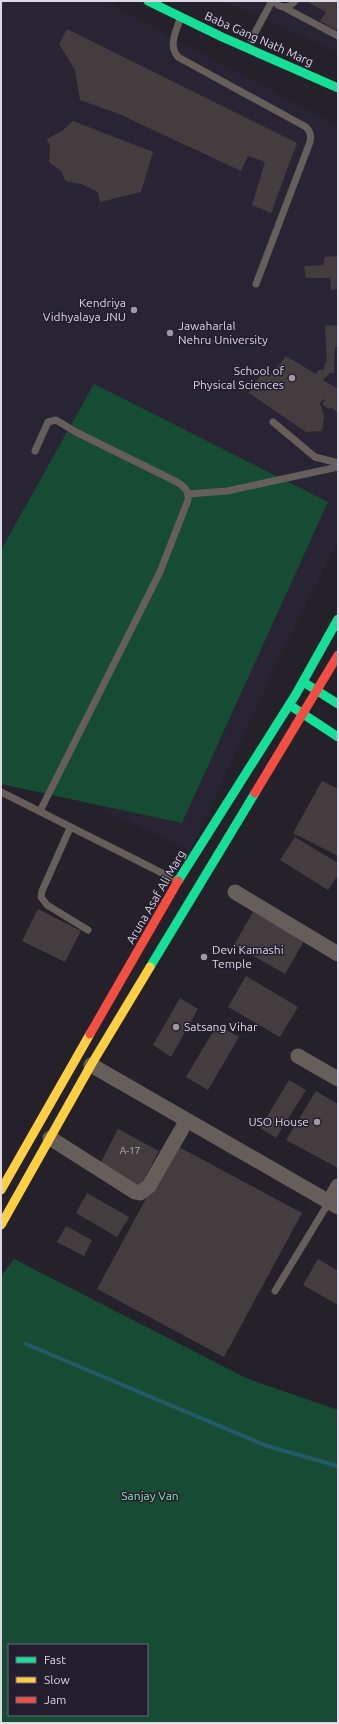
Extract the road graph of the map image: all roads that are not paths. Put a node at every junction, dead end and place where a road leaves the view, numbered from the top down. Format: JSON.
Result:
{"nodes":[{"id":1,"x":148,"y":1,"type":"edge"},
{"id":2,"x":169,"y":1,"type":"edge"},
{"id":3,"x":273,"y":1,"type":"edge"},
{"id":4,"x":295,"y":1,"type":"edge"},
{"id":5,"x":285,"y":8,"type":"junction"},
{"id":6,"x":181,"y":17,"type":"junction"},
{"id":7,"x":338,"y":36,"type":"edge"},
{"id":8,"x":251,"y":40,"type":"junction"},
{"id":9,"x":268,"y":50,"type":"junction"},
{"id":10,"x":338,"y":88,"type":"edge"},
{"id":11,"x":256,"y":284,"type":"dead end"},
{"id":12,"x":273,"y":422,"type":"dead end"},
{"id":13,"x":35,"y":451,"type":"dead end"},
{"id":14,"x":338,"y":462,"type":"edge"},
{"id":15,"x":338,"y":467,"type":"edge"},
{"id":16,"x":189,"y":494,"type":"junction"},
{"id":17,"x":338,"y":619,"type":"edge"},
{"id":18,"x":338,"y":655,"type":"edge"},
{"id":19,"x":303,"y":682,"type":"junction"},
{"id":20,"x":316,"y":690,"type":"junction"},
{"id":21,"x":338,"y":704,"type":"edge"},
{"id":22,"x":289,"y":705,"type":"junction"},
{"id":23,"x":302,"y":714,"type":"junction"},
{"id":24,"x":338,"y":737,"type":"edge"},
{"id":25,"x":1,"y":792,"type":"edge"},
{"id":26,"x":40,"y":811,"type":"junction"},
{"id":27,"x":70,"y":828,"type":"junction"},
{"id":28,"x":178,"y":881,"type":"junction"},
{"id":29,"x":196,"y":891,"type":"junction"},
{"id":30,"x":235,"y":892,"type":"dead end"},
{"id":31,"x":88,"y":930,"type":"dead end"},
{"id":32,"x":338,"y":954,"type":"edge"},
{"id":33,"x":298,"y":1056,"type":"dead end"},
{"id":34,"x":91,"y":1065,"type":"junction"},
{"id":35,"x":338,"y":1079,"type":"edge"},
{"id":36,"x":187,"y":1120,"type":"junction"},
{"id":37,"x":50,"y":1138,"type":"junction"},
{"id":38,"x":338,"y":1186,"type":"edge"},
{"id":39,"x":1,"y":1190,"type":"edge"},
{"id":40,"x":334,"y":1205,"type":"edge"},
{"id":41,"x":1,"y":1225,"type":"edge"},
{"id":42,"x":275,"y":1291,"type":"dead end"}],
"edges":[{"from":1,"to":6,"type":"main road","name":"Baba Gang Nath Marg"},
{"from":2,"to":8,"type":"main road","name":"Baba Gang Nath Marg"},
{"from":3,"to":5,"type":"lane"},
{"from":3,"to":8,"type":"lane"},
{"from":4,"to":5,"type":"lane"},
{"from":5,"to":7,"type":"lane"},
{"from":6,"to":9,"type":"main road","name":"Baba Gang Nath Marg"},
{"from":6,"to":11,"type":"lane"},
{"from":8,"to":9,"type":"main road","name":"Baba Gang Nath Marg"},
{"from":9,"to":10,"type":"main road","name":"Baba Gang Nath Marg"},
{"from":12,"to":14,"type":"lane"},
{"from":13,"to":16,"type":"lane"},
{"from":15,"to":16,"type":"lane"},
{"from":16,"to":26,"type":"lane"},
{"from":17,"to":19,"type":"main road","name":"Aruna Asaf Ali Marg"},
{"from":18,"to":20,"type":"main road"},
{"from":19,"to":20,"type":"main road"},
{"from":19,"to":22,"type":"main road","name":"Aruna Asaf Ali Marg"},
{"from":20,"to":21,"type":"main road"},
{"from":20,"to":23,"type":"main road"},
{"from":22,"to":23,"type":"main road"},
{"from":22,"to":28,"type":"main road","name":"Aruna Asaf Ali Marg"},
{"from":23,"to":24,"type":"main road"},
{"from":23,"to":29,"type":"main road"},
{"from":25,"to":26,"type":"lane"},
{"from":26,"to":27,"type":"lane"},
{"from":27,"to":28,"type":"lane"},
{"from":27,"to":31,"type":"lane"},
{"from":28,"to":29,"type":"street"},
{"from":28,"to":39,"type":"main road","name":"Aruna Asaf Ali Marg"},
{"from":29,"to":34,"type":"main road"},
{"from":30,"to":32,"type":"street"},
{"from":33,"to":35,"type":"street"},
{"from":34,"to":36,"type":"street"},
{"from":34,"to":37,"type":"main road"},
{"from":36,"to":37,"type":"street"},
{"from":36,"to":40,"type":"street"},
{"from":37,"to":41,"type":"main road"},
{"from":38,"to":40,"type":"street"},
{"from":40,"to":42,"type":"lane"}]}
